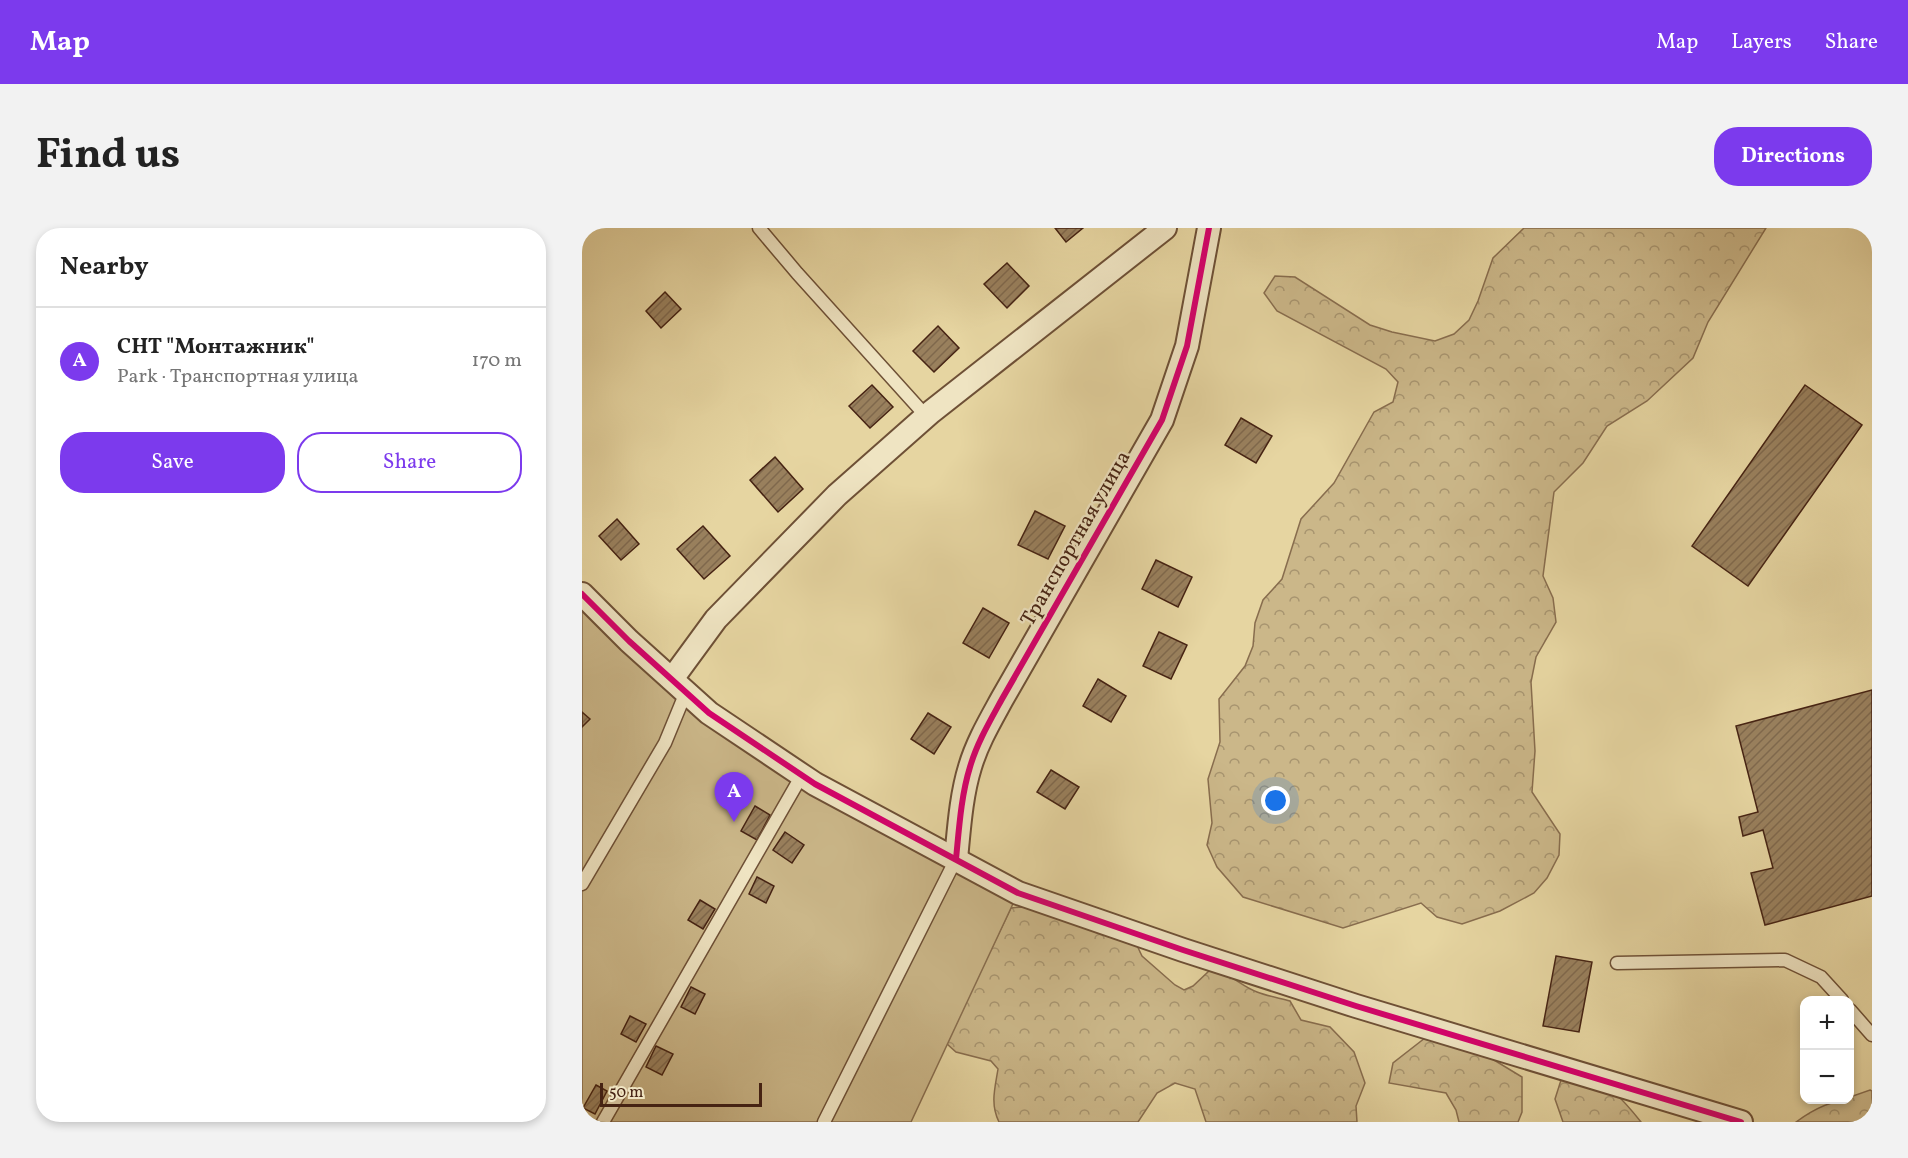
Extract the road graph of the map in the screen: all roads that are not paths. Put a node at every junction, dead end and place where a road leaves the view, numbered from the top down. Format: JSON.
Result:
{"nodes":[{"id":1,"x":759,"y":228,"type":"edge"},
{"id":2,"x":1165,"y":228,"type":"edge"},
{"id":3,"x":1209,"y":228,"type":"edge"},
{"id":4,"x":926,"y":416,"type":"junction"},
{"id":5,"x":584,"y":599,"type":"edge"},
{"id":6,"x":679,"y":686,"type":"junction"},
{"id":7,"x":801,"y":775,"type":"junction"},
{"id":8,"x":956,"y":859,"type":"junction"},
{"id":9,"x":582,"y":884,"type":"edge"},
{"id":10,"x":1617,"y":963,"type":"dead end"},
{"id":11,"x":1838,"y":996,"type":"edge"},
{"id":12,"x":1854,"y":1015,"type":"edge"},
{"id":13,"x":1872,"y":1035,"type":"edge"},
{"id":14,"x":603,"y":1122,"type":"edge"},
{"id":15,"x":824,"y":1122,"type":"edge"},
{"id":16,"x":1741,"y":1122,"type":"edge"}],
"edges":[{"from":1,"to":4,"type":"lane"},
{"from":2,"to":4,"type":"street"},
{"from":3,"to":8,"type":"street","name":"Транспортная улица"},
{"from":4,"to":6,"type":"street"},
{"from":5,"to":6,"type":"street"},
{"from":6,"to":7,"type":"street"},
{"from":6,"to":9,"type":"lane"},
{"from":7,"to":8,"type":"street"},
{"from":7,"to":14,"type":"lane"},
{"from":8,"to":15,"type":"lane"},
{"from":8,"to":16,"type":"street"},
{"from":10,"to":11,"type":"lane"},
{"from":12,"to":13,"type":"lane"}]}
